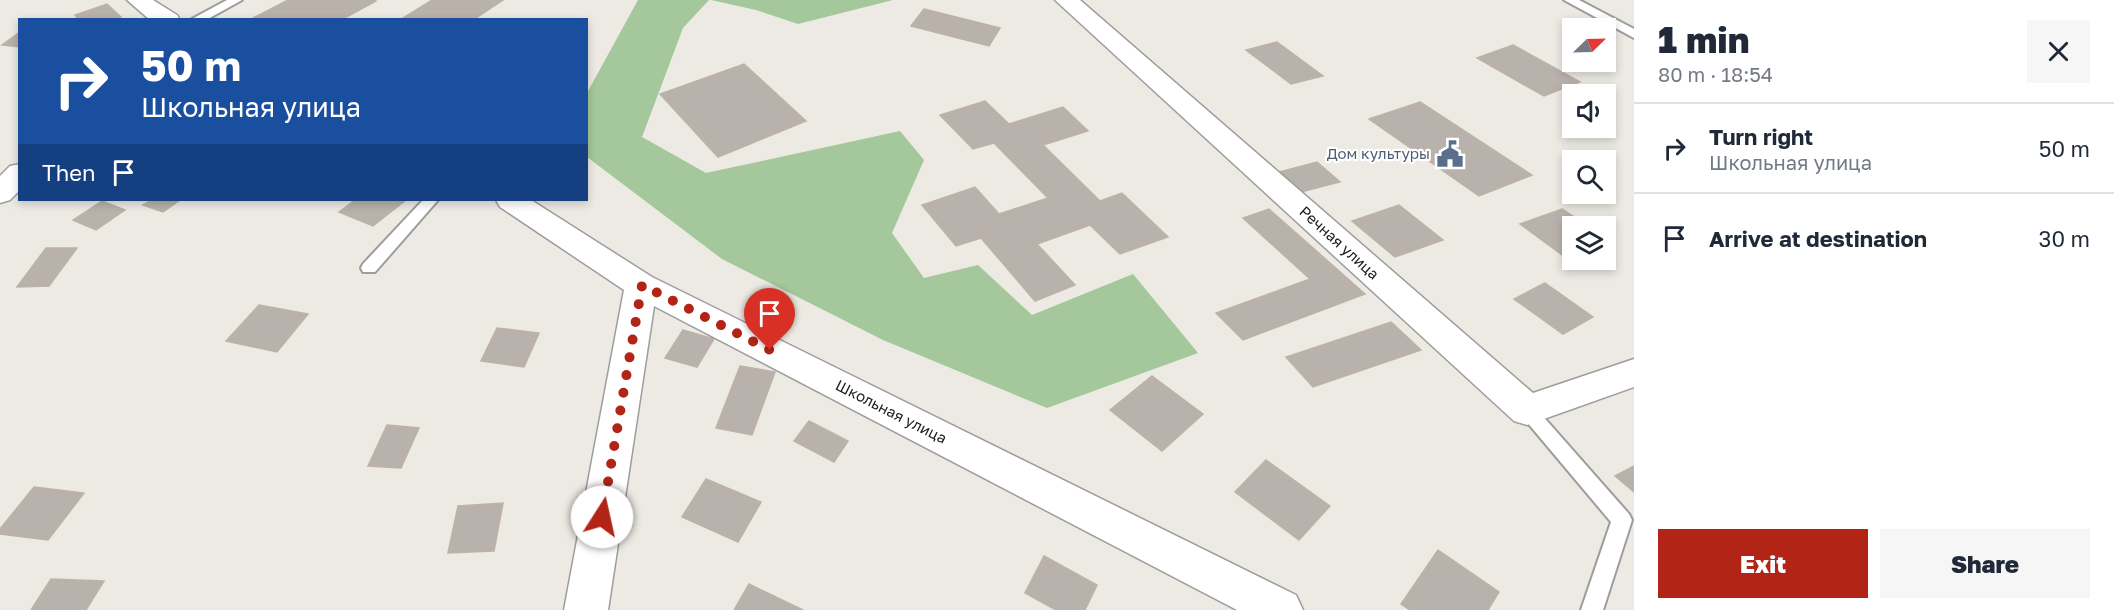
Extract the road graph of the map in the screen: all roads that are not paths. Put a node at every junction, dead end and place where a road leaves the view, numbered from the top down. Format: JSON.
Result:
{"nodes":[{"id":1,"x":236,"y":0,"type":"edge"},
{"id":2,"x":1066,"y":0,"type":"edge"},
{"id":3,"x":1570,"y":0,"type":"edge"},
{"id":4,"x":200,"y":18,"type":"edge"},
{"id":5,"x":1631,"y":29,"type":"edge"},
{"id":6,"x":18,"y":175,"type":"edge"},
{"id":7,"x":0,"y":193,"type":"edge"},
{"id":8,"x":430,"y":201,"type":"edge"},
{"id":9,"x":512,"y":201,"type":"edge"},
{"id":10,"x":369,"y":268,"type":"dead end"},
{"id":11,"x":642,"y":285,"type":"junction"},
{"id":12,"x":1634,"y":373,"type":"edge"},
{"id":13,"x":1527,"y":410,"type":"junction"},
{"id":14,"x":586,"y":610,"type":"edge"},
{"id":15,"x":1281,"y":610,"type":"edge"},
{"id":16,"x":1592,"y":610,"type":"edge"}],
"edges":[{"from":1,"to":4,"type":"lane"},
{"from":2,"to":13,"type":"street","name":"Речная улица"},
{"from":3,"to":5,"type":"lane"},
{"from":6,"to":7,"type":"street"},
{"from":8,"to":10,"type":"lane"},
{"from":9,"to":11,"type":"street","name":"Школьная улица"},
{"from":11,"to":14,"type":"street"},
{"from":11,"to":15,"type":"street","name":"Школьная улица"},
{"from":12,"to":13,"type":"street"},
{"from":13,"to":16,"type":"lane"}]}
